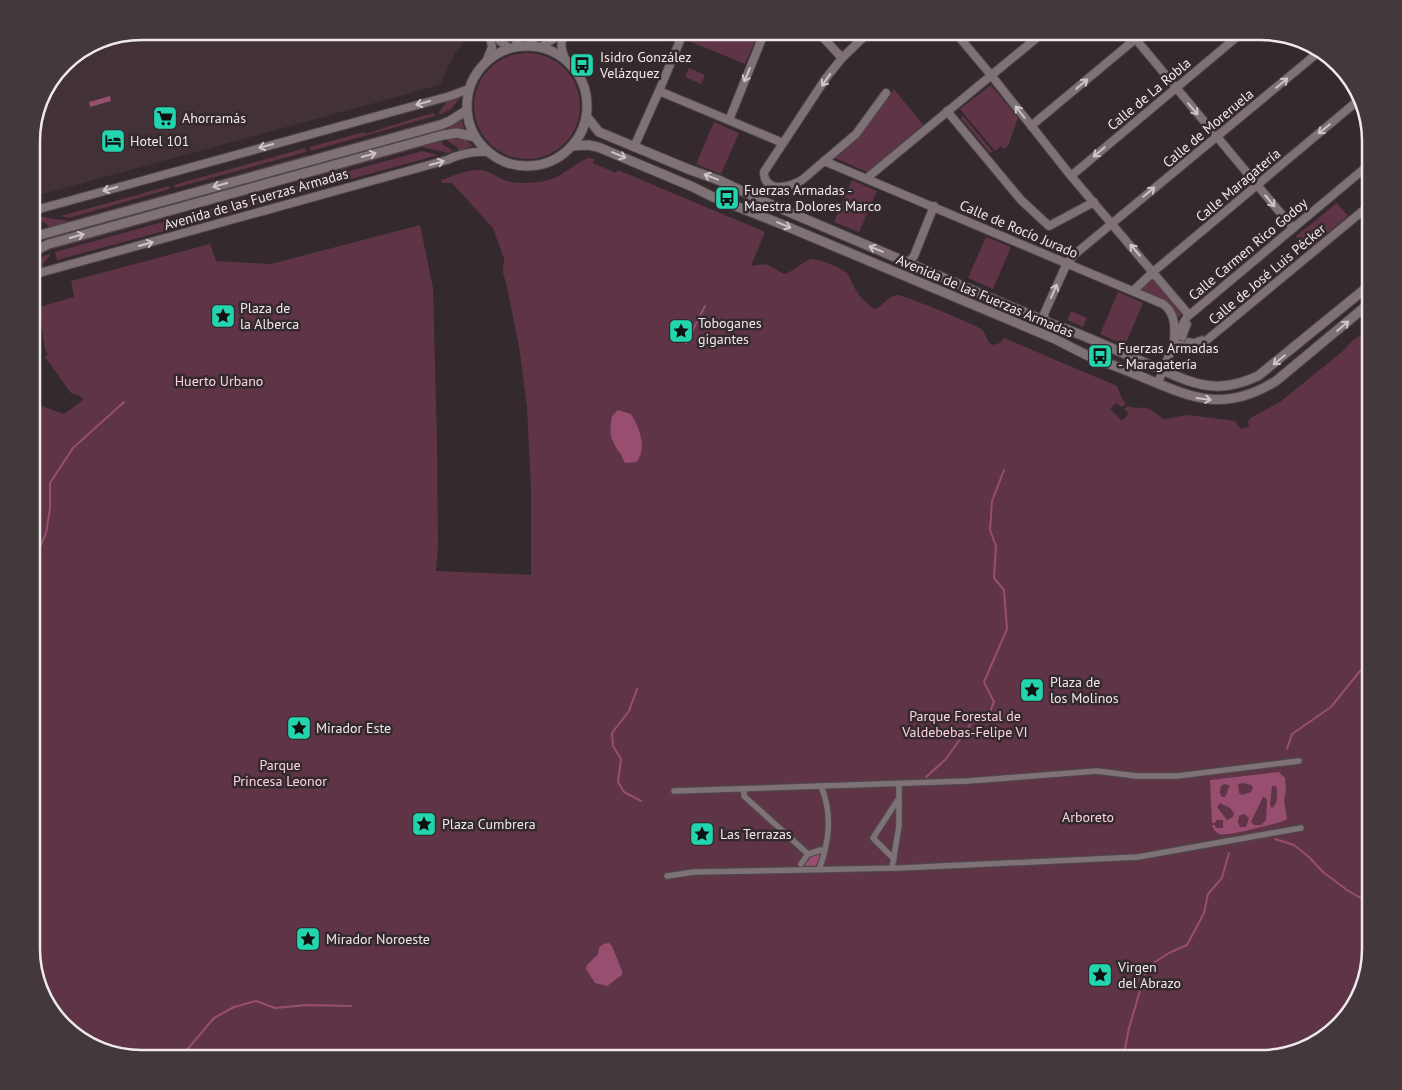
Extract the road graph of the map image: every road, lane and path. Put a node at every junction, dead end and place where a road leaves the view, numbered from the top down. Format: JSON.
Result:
{"nodes":[{"id":1,"x":490,"y":40,"type":"edge"},
{"id":2,"x":500,"y":40,"type":"edge"},
{"id":3,"x":516,"y":40,"type":"edge"},
{"id":4,"x":534,"y":40,"type":"edge"},
{"id":5,"x":551,"y":40,"type":"edge"},
{"id":6,"x":562,"y":40,"type":"edge"},
{"id":7,"x":680,"y":40,"type":"edge"},
{"id":8,"x":761,"y":40,"type":"edge"},
{"id":9,"x":826,"y":40,"type":"edge"},
{"id":10,"x":861,"y":40,"type":"edge"},
{"id":11,"x":962,"y":40,"type":"edge"},
{"id":12,"x":1034,"y":40,"type":"edge"},
{"id":13,"x":1136,"y":40,"type":"joint"},
{"id":14,"x":1233,"y":40,"type":"edge"},
{"id":15,"x":538,"y":47,"type":"junction"},
{"id":16,"x":512,"y":48,"type":"junction"},
{"id":17,"x":1314,"y":56,"type":"edge"},
{"id":18,"x":842,"y":58,"type":"junction"},
{"id":19,"x":565,"y":59,"type":"junction"},
{"id":20,"x":486,"y":62,"type":"junction"},
{"id":21,"x":991,"y":75,"type":"junction"},
{"id":22,"x":1176,"y":88,"type":"junction"},
{"id":23,"x":470,"y":89,"type":"junction"},
{"id":24,"x":659,"y":91,"type":"junction"},
{"id":25,"x":886,"y":93,"type":"dead end"},
{"id":26,"x":1355,"y":103,"type":"edge"},
{"id":27,"x":467,"y":110,"type":"junction"},
{"id":28,"x":947,"y":111,"type":"junction"},
{"id":29,"x":587,"y":117,"type":"junction"},
{"id":30,"x":729,"y":120,"type":"junction"},
{"id":31,"x":1032,"y":126,"type":"junction"},
{"id":32,"x":1217,"y":136,"type":"junction"},
{"id":33,"x":475,"y":137,"type":"junction"},
{"id":34,"x":784,"y":143,"type":"junction"},
{"id":35,"x":572,"y":146,"type":"junction"},
{"id":36,"x":634,"y":147,"type":"junction"},
{"id":37,"x":487,"y":152,"type":"junction"},
{"id":38,"x":824,"y":160,"type":"junction"},
{"id":39,"x":1362,"y":170,"type":"edge"},
{"id":40,"x":1071,"y":176,"type":"junction"},
{"id":41,"x":867,"y":178,"type":"junction"},
{"id":42,"x":1258,"y":185,"type":"junction"},
{"id":43,"x":1094,"y":202,"type":"junction"},
{"id":44,"x":934,"y":206,"type":"junction"},
{"id":45,"x":40,"y":209,"type":"edge"},
{"id":46,"x":1362,"y":211,"type":"edge"},
{"id":47,"x":1112,"y":224,"type":"junction"},
{"id":48,"x":1293,"y":228,"type":"junction"},
{"id":49,"x":40,"y":235,"type":"edge"},
{"id":50,"x":40,"y":248,"type":"edge"},
{"id":51,"x":908,"y":262,"type":"junction"},
{"id":52,"x":1067,"y":263,"type":"junction"},
{"id":53,"x":1153,"y":272,"type":"junction"},
{"id":54,"x":40,"y":273,"type":"edge"},
{"id":55,"x":1133,"y":291,"type":"junction"},
{"id":56,"x":1362,"y":291,"type":"edge"},
{"id":57,"x":1362,"y":309,"type":"edge"},
{"id":58,"x":1188,"y":315,"type":"junction"},
{"id":59,"x":1045,"y":320,"type":"junction"},
{"id":60,"x":1188,"y":324,"type":"dead end"},
{"id":61,"x":1202,"y":339,"type":"dead end"},
{"id":62,"x":1174,"y":343,"type":"junction"},
{"id":63,"x":1163,"y":370,"type":"junction"},
{"id":64,"x":1158,"y":383,"type":"junction"},
{"id":65,"x":1299,"y":761,"type":"dead end"},
{"id":66,"x":899,"y":784,"type":"junction"},
{"id":67,"x":821,"y":786,"type":"junction"},
{"id":68,"x":744,"y":789,"type":"junction"},
{"id":69,"x":674,"y":791,"type":"dead end"},
{"id":70,"x":899,"y":798,"type":"junction"},
{"id":71,"x":1301,"y":828,"type":"dead end"},
{"id":72,"x":821,"y":850,"type":"dead end"},
{"id":73,"x":808,"y":854,"type":"junction"},
{"id":74,"x":894,"y":859,"type":"junction"},
{"id":75,"x":801,"y":864,"type":"dead end"},
{"id":76,"x":892,"y":868,"type":"junction"},
{"id":77,"x":820,"y":870,"type":"junction"},
{"id":78,"x":667,"y":876,"type":"dead end"}],
"edges":[{"from":1,"to":20,"type":"street"},
{"from":2,"to":16,"type":"street"},
{"from":3,"to":16,"type":"street"},
{"from":4,"to":15,"type":"street"},
{"from":5,"to":15,"type":"street"},
{"from":6,"to":19,"type":"street"},
{"from":7,"to":24,"type":"street"},
{"from":8,"to":30,"type":"street","one_way":true},
{"from":9,"to":18,"type":"street"},
{"from":10,"to":18,"type":"street"},
{"from":11,"to":21,"type":"street"},
{"from":12,"to":21,"type":"street"},
{"from":13,"to":22,"type":"street"},
{"from":31,"to":13,"type":"street","one_way":true},
{"from":14,"to":22,"type":"street","name":"Calle de La Robla"},
{"from":15,"to":16,"type":"street"},
{"from":15,"to":19,"type":"street"},
{"from":16,"to":20,"type":"street"},
{"from":32,"to":17,"type":"street","name":"Calle de Moreruela","one_way":true},
{"from":18,"to":34,"type":"street","one_way":true},
{"from":19,"to":29,"type":"street"},
{"from":20,"to":23,"type":"street"},
{"from":21,"to":28,"type":"street"},
{"from":31,"to":21,"type":"street","one_way":true},
{"from":22,"to":32,"type":"street","one_way":true},
{"from":22,"to":40,"type":"street","name":"Calle de La Robla","one_way":true},
{"from":23,"to":27,"type":"street"},
{"from":23,"to":45,"type":"street","one_way":true},
{"from":24,"to":30,"type":"street"},
{"from":24,"to":36,"type":"street"},
{"from":25,"to":38,"type":"street"},
{"from":26,"to":42,"type":"street","name":"Calle Maragatería","one_way":true},
{"from":27,"to":33,"type":"street"},
{"from":27,"to":49,"type":"street","name":"Avenida de las Fuerzas Armadas","one_way":true},
{"from":28,"to":41,"type":"street"},
{"from":28,"to":43,"type":"street"},
{"from":29,"to":35,"type":"street"},
{"from":29,"to":36,"type":"street","name":"Avenida de las Fuerzas Armadas"},
{"from":30,"to":34,"type":"street"},
{"from":31,"to":40,"type":"street"},
{"from":32,"to":42,"type":"street"},
{"from":47,"to":32,"type":"street","name":"Calle de Moreruela","one_way":true},
{"from":33,"to":37,"type":"street"},
{"from":50,"to":33,"type":"street","name":"Avenida de las Fuerzas Armadas","one_way":true},
{"from":34,"to":38,"type":"street"},
{"from":35,"to":37,"type":"street"},
{"from":35,"to":64,"type":"street","name":"Avenida de las Fuerzas Armadas","one_way":true},
{"from":51,"to":36,"type":"street","name":"Avenida de las Fuerzas Armadas","one_way":true},
{"from":54,"to":37,"type":"street","name":"Avenida de las Fuerzas Armadas","one_way":true},
{"from":38,"to":41,"type":"street","name":"Calle de Rocío Jurado"},
{"from":39,"to":48,"type":"street","name":"Calle Carmen Rico Godoy"},
{"from":40,"to":43,"type":"street"},
{"from":41,"to":44,"type":"street","name":"Calle de Rocío Jurado"},
{"from":42,"to":48,"type":"street","one_way":true},
{"from":42,"to":53,"type":"street","name":"Calle Maragatería"},
{"from":43,"to":47,"type":"street"},
{"from":44,"to":51,"type":"street"},
{"from":44,"to":52,"type":"street","name":"Calle de Rocío Jurado"},
{"from":46,"to":62,"type":"street","name":"Calle de José Luis Pécker"},
{"from":47,"to":52,"type":"street","name":"Calle de Moreruela"},
{"from":53,"to":47,"type":"street","one_way":true},
{"from":48,"to":58,"type":"street","name":"Calle Carmen Rico Godoy"},
{"from":51,"to":59,"type":"street","name":"Avenida de las Fuerzas Armadas"},
{"from":52,"to":55,"type":"street","name":"Calle de Rocío Jurado"},
{"from":59,"to":52,"type":"street","one_way":true},
{"from":53,"to":55,"type":"street","name":"Calle Maragatería"},
{"from":53,"to":58,"type":"street"},
{"from":55,"to":62,"type":"street","name":"Calle de Rocío Jurado"},
{"from":56,"to":63,"type":"street","name":"Avenida de las Fuerzas Armadas","one_way":true},
{"from":64,"to":57,"type":"street","name":"Avenida de las Fuerzas Armadas","one_way":true},
{"from":58,"to":62,"type":"street","name":"Calle Carmen Rico Godoy"},
{"from":59,"to":63,"type":"street","name":"Avenida de las Fuerzas Armadas"},
{"from":60,"to":61,"type":"street"},
{"from":62,"to":63,"type":"street","name":"Calle Carmen Rico Godoy"},
{"from":63,"to":64,"type":"street","name":"Calle Carmen Rico Godoy"},
{"from":65,"to":66,"type":"street"},
{"from":66,"to":67,"type":"street"},
{"from":66,"to":70,"type":"street"},
{"from":67,"to":68,"type":"street"},
{"from":67,"to":77,"type":"street"},
{"from":68,"to":69,"type":"street"},
{"from":68,"to":73,"type":"street"},
{"from":70,"to":74,"type":"street"},
{"from":70,"to":74,"type":"street"},
{"from":71,"to":76,"type":"street"},
{"from":72,"to":73,"type":"street"},
{"from":73,"to":75,"type":"street"},
{"from":74,"to":76,"type":"street"},
{"from":76,"to":77,"type":"street"},
{"from":77,"to":78,"type":"street"}]}
